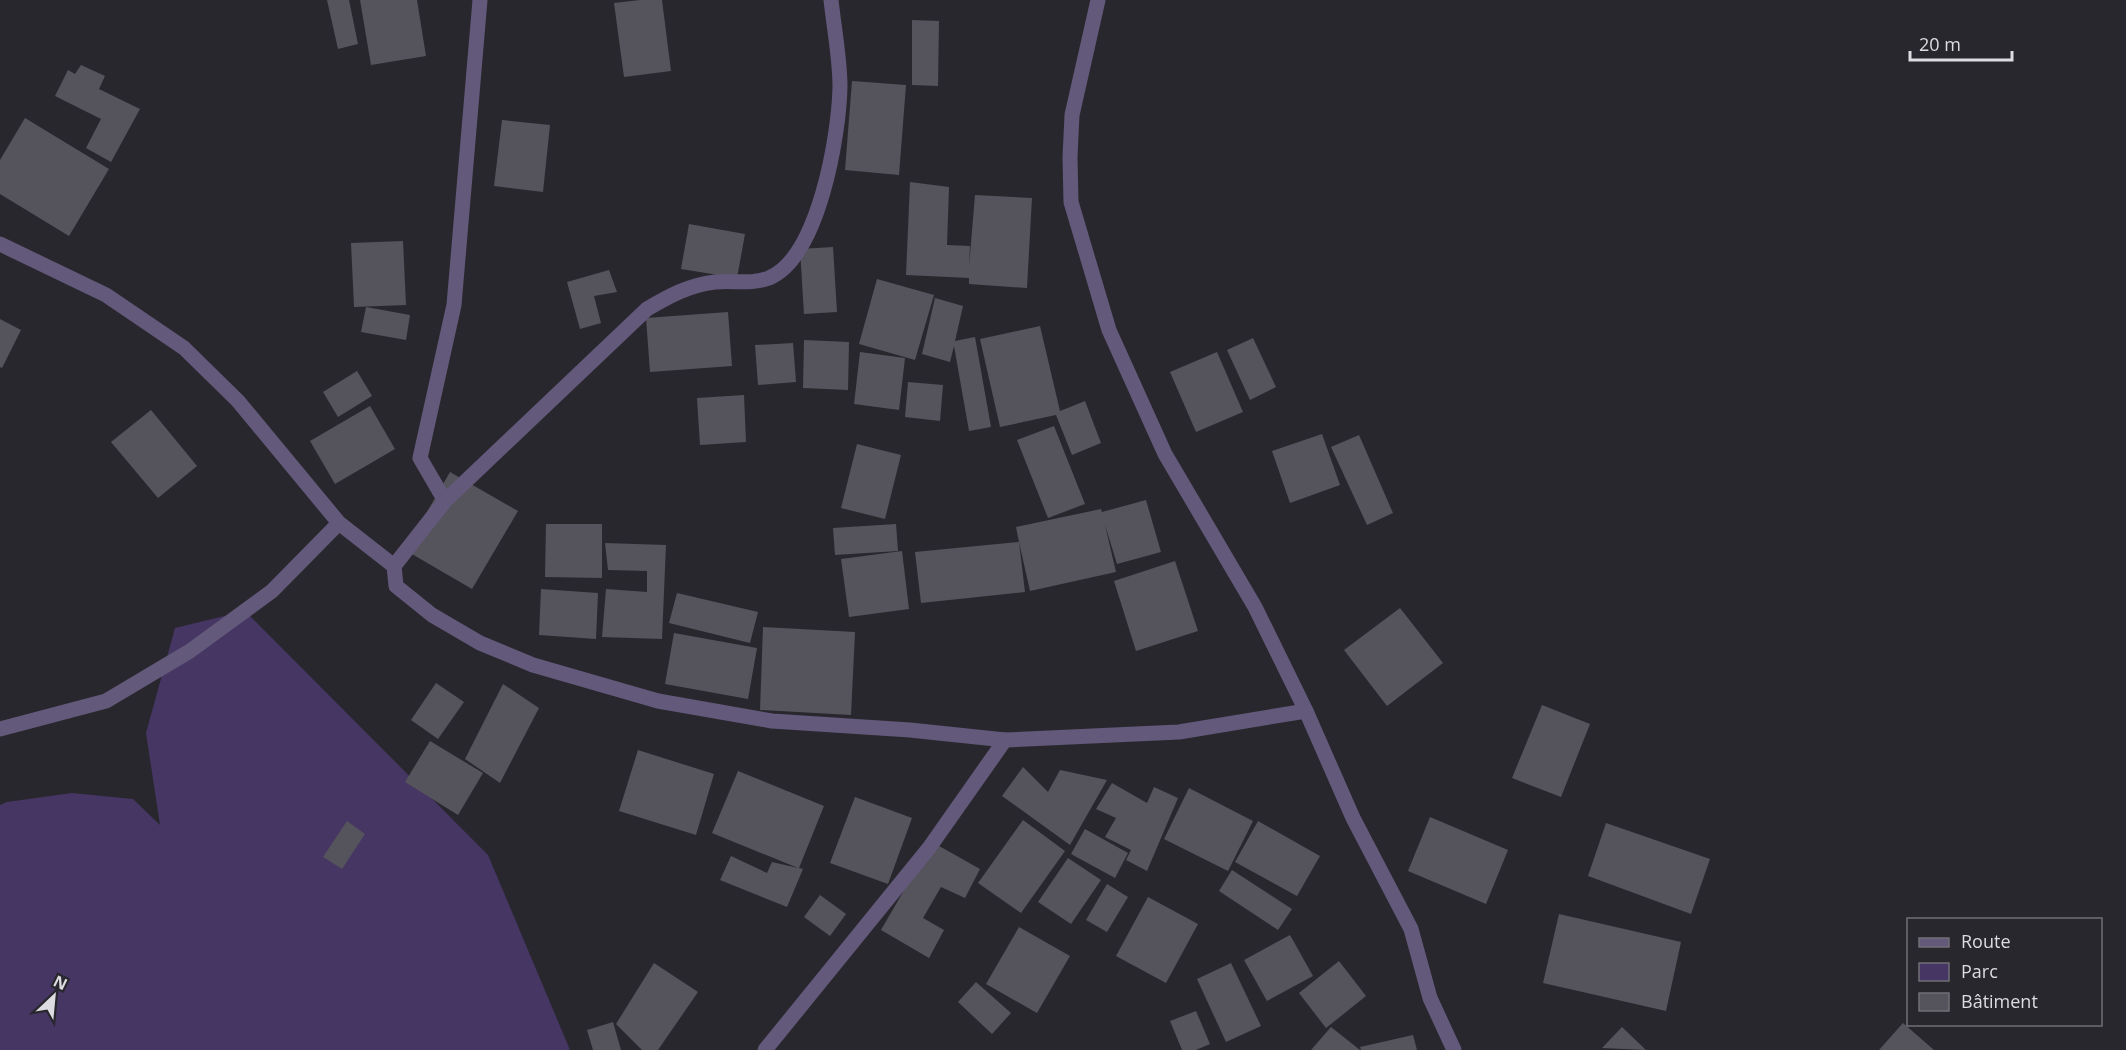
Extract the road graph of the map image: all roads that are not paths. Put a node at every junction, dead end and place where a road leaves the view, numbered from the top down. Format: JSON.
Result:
{"nodes":[{"id":1,"x":480,"y":0,"type":"edge"},
{"id":2,"x":831,"y":0,"type":"edge"},
{"id":3,"x":1098,"y":0,"type":"edge"},
{"id":4,"x":0,"y":244,"type":"edge"},
{"id":5,"x":444,"y":501,"type":"junction"},
{"id":6,"x":339,"y":522,"type":"junction"},
{"id":7,"x":394,"y":566,"type":"junction"},
{"id":8,"x":1306,"y":711,"type":"junction"},
{"id":9,"x":0,"y":729,"type":"edge"},
{"id":10,"x":1005,"y":740,"type":"junction"},
{"id":11,"x":765,"y":1050,"type":"edge"},
{"id":12,"x":1454,"y":1050,"type":"edge"}],
"edges":[{"from":1,"to":5,"type":"street"},
{"from":2,"to":5,"type":"street"},
{"from":3,"to":8,"type":"street"},
{"from":4,"to":6,"type":"street"},
{"from":5,"to":7,"type":"street"},
{"from":6,"to":7,"type":"street"},
{"from":6,"to":9,"type":"street"},
{"from":7,"to":10,"type":"street"},
{"from":8,"to":10,"type":"street"},
{"from":8,"to":12,"type":"street"},
{"from":10,"to":11,"type":"street"}]}
